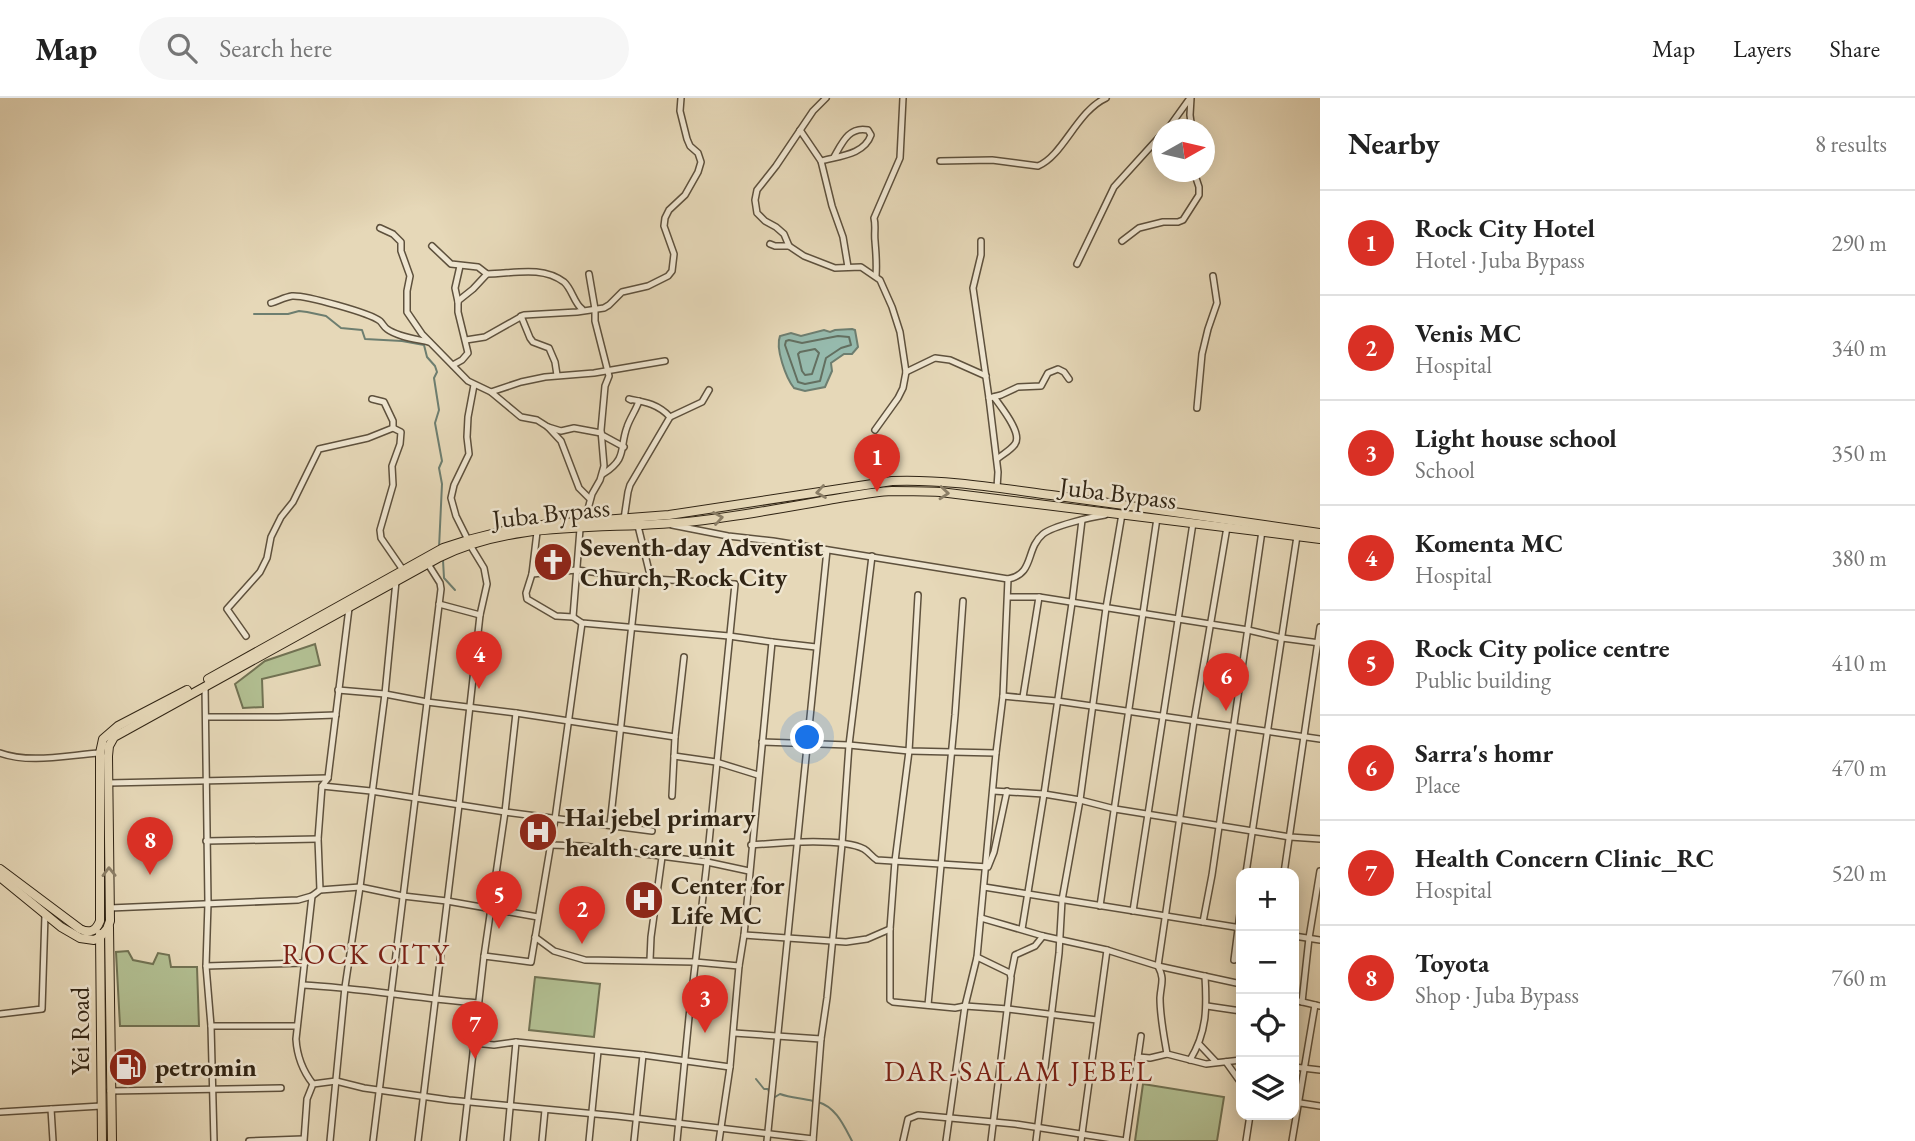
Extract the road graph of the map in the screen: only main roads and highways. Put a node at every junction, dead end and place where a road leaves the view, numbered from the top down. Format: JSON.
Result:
{"nodes":[{"id":1,"x":1320,"y":533,"type":"edge"},
{"id":2,"x":1320,"y":539,"type":"edge"},
{"id":3,"x":469,"y":542,"type":"junction"},
{"id":4,"x":0,"y":869,"type":"edge"},
{"id":5,"x":0,"y":877,"type":"edge"},
{"id":6,"x":100,"y":921,"type":"junction"},
{"id":7,"x":109,"y":926,"type":"junction"},
{"id":8,"x":100,"y":937,"type":"junction"},
{"id":9,"x":102,"y":1141,"type":"edge"},
{"id":10,"x":112,"y":1141,"type":"edge"}],
"edges":[{"from":1,"to":3,"type":"main road","name":"Juba Bypass","one_way":true},
{"from":3,"to":2,"type":"main road","name":"Juba Bypass","one_way":true},
{"from":3,"to":6,"type":"main road","name":"Juba Bypass"},
{"from":7,"to":3,"type":"main road","name":"Juba Bypass","one_way":true},
{"from":4,"to":6,"type":"main road"},
{"from":5,"to":8,"type":"main road"},
{"from":6,"to":8,"type":"main road","name":"Yei Road"},
{"from":7,"to":8,"type":"main road"},
{"from":7,"to":10,"type":"main road","name":"Yei Road"},
{"from":8,"to":9,"type":"main road","name":"Yei Road"}]}
